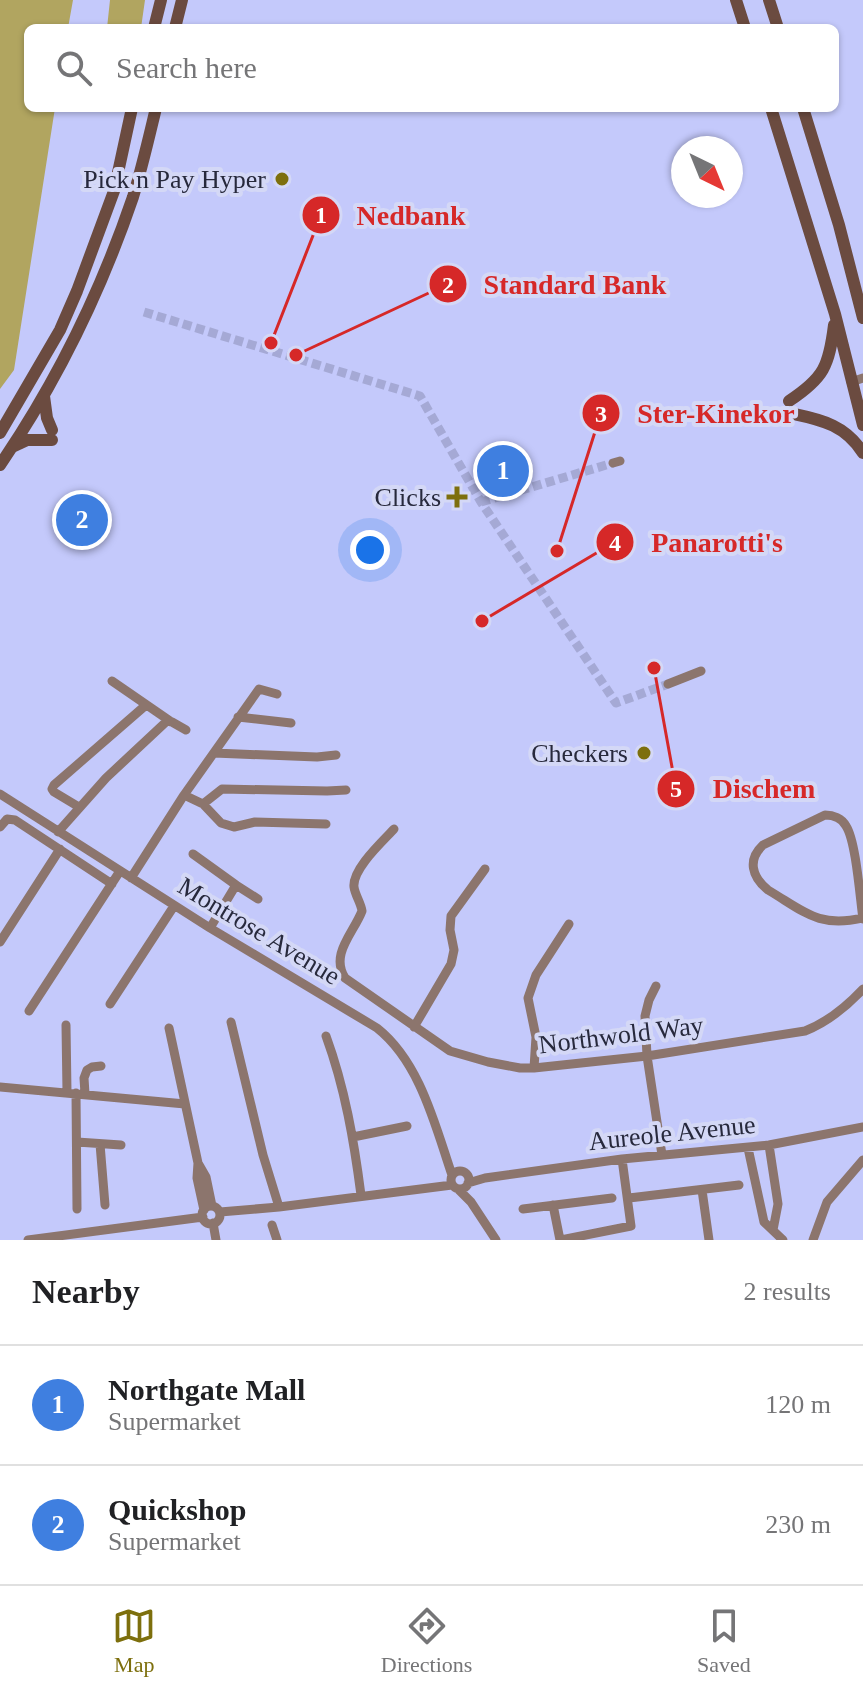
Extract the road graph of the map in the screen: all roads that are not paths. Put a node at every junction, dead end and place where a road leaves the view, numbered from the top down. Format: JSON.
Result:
{"nodes":[{"id":1,"x":161,"y":0,"type":"edge"},
{"id":2,"x":182,"y":0,"type":"edge"},
{"id":3,"x":736,"y":0,"type":"edge"},
{"id":4,"x":769,"y":0,"type":"edge"},
{"id":5,"x":155,"y":24,"type":"edge"},
{"id":6,"x":176,"y":24,"type":"edge"},
{"id":7,"x":744,"y":24,"type":"edge"},
{"id":8,"x":777,"y":24,"type":"edge"},
{"id":9,"x":131,"y":112,"type":"edge"},
{"id":10,"x":155,"y":112,"type":"edge"},
{"id":11,"x":772,"y":112,"type":"edge"},
{"id":12,"x":804,"y":112,"type":"edge"},
{"id":13,"x":835,"y":314,"type":"junction"},
{"id":14,"x":863,"y":318,"type":"edge"},
{"id":15,"x":857,"y":380,"type":"edge"},
{"id":16,"x":859,"y":395,"type":"edge"},
{"id":17,"x":44,"y":396,"type":"junction"},
{"id":18,"x":863,"y":425,"type":"edge"},
{"id":19,"x":0,"y":433,"type":"edge"},
{"id":20,"x":12,"y":448,"type":"junction"},
{"id":21,"x":863,"y":453,"type":"edge"},
{"id":22,"x":0,"y":465,"type":"edge"},
{"id":23,"x":701,"y":671,"type":"dead end"},
{"id":24,"x":112,"y":681,"type":"dead end"},
{"id":25,"x":668,"y":684,"type":"tunnel mouth"},
{"id":26,"x":277,"y":694,"type":"dead end"},
{"id":27,"x":146,"y":705,"type":"junction"},
{"id":28,"x":238,"y":717,"type":"junction"},
{"id":29,"x":170,"y":721,"type":"junction"},
{"id":30,"x":291,"y":723,"type":"dead end"},
{"id":31,"x":186,"y":730,"type":"dead end"},
{"id":32,"x":214,"y":753,"type":"junction"},
{"id":33,"x":336,"y":755,"type":"dead end"},
{"id":34,"x":346,"y":790,"type":"dead end"},
{"id":35,"x":0,"y":794,"type":"edge"},
{"id":36,"x":184,"y":795,"type":"junction"},
{"id":37,"x":203,"y":804,"type":"junction"},
{"id":38,"x":79,"y":807,"type":"junction"},
{"id":39,"x":326,"y":824,"type":"dead end"},
{"id":40,"x":0,"y":827,"type":"edge"},
{"id":41,"x":394,"y":829,"type":"dead end"},
{"id":42,"x":58,"y":832,"type":"junction"},
{"id":43,"x":60,"y":849,"type":"junction"},
{"id":44,"x":193,"y":854,"type":"dead end"},
{"id":45,"x":485,"y":869,"type":"dead end"},
{"id":46,"x":120,"y":871,"type":"junction"},
{"id":47,"x":131,"y":878,"type":"junction"},
{"id":48,"x":112,"y":884,"type":"junction"},
{"id":49,"x":236,"y":885,"type":"junction"},
{"id":50,"x":258,"y":899,"type":"dead end"},
{"id":51,"x":174,"y":906,"type":"junction"},
{"id":52,"x":863,"y":918,"type":"edge"},
{"id":53,"x":569,"y":924,"type":"dead end"},
{"id":54,"x":210,"y":928,"type":"junction"},
{"id":55,"x":0,"y":942,"type":"edge"},
{"id":56,"x":656,"y":986,"type":"dead end"},
{"id":57,"x":863,"y":989,"type":"edge"},
{"id":58,"x":110,"y":1004,"type":"dead end"},
{"id":59,"x":29,"y":1011,"type":"dead end"},
{"id":60,"x":231,"y":1022,"type":"dead end"},
{"id":61,"x":66,"y":1025,"type":"dead end"},
{"id":62,"x":414,"y":1027,"type":"junction"},
{"id":63,"x":169,"y":1028,"type":"dead end"},
{"id":64,"x":326,"y":1036,"type":"dead end"},
{"id":65,"x":647,"y":1056,"type":"junction"},
{"id":66,"x":101,"y":1066,"type":"dead end"},
{"id":67,"x":534,"y":1068,"type":"junction"},
{"id":68,"x":0,"y":1087,"type":"edge"},
{"id":69,"x":76,"y":1093,"type":"junction"},
{"id":70,"x":185,"y":1104,"type":"junction"},
{"id":71,"x":407,"y":1126,"type":"dead end"},
{"id":72,"x":863,"y":1127,"type":"edge"},
{"id":73,"x":353,"y":1137,"type":"junction"},
{"id":74,"x":77,"y":1142,"type":"junction"},
{"id":75,"x":100,"y":1144,"type":"junction"},
{"id":76,"x":121,"y":1145,"type":"dead end"},
{"id":77,"x":769,"y":1145,"type":"junction"},
{"id":78,"x":748,"y":1148,"type":"junction"},
{"id":79,"x":662,"y":1155,"type":"junction"},
{"id":80,"x":622,"y":1159,"type":"junction"},
{"id":81,"x":863,"y":1160,"type":"edge"},
{"id":82,"x":460,"y":1180,"type":"junction"},
{"id":83,"x":739,"y":1185,"type":"dead end"},
{"id":84,"x":775,"y":1186,"type":"junction"},
{"id":85,"x":702,"y":1190,"type":"junction"},
{"id":86,"x":756,"y":1190,"type":"junction"},
{"id":87,"x":361,"y":1195,"type":"junction"},
{"id":88,"x":612,"y":1198,"type":"dead end"},
{"id":89,"x":629,"y":1198,"type":"junction"},
{"id":90,"x":105,"y":1205,"type":"dead end"},
{"id":91,"x":553,"y":1205,"type":"junction"},
{"id":92,"x":279,"y":1207,"type":"junction"},
{"id":93,"x":77,"y":1209,"type":"dead end"},
{"id":94,"x":523,"y":1209,"type":"dead end"},
{"id":95,"x":210,"y":1211,"type":"junction"},
{"id":96,"x":272,"y":1225,"type":"dead end"},
{"id":97,"x":773,"y":1230,"type":"junction"},
{"id":98,"x":28,"y":1240,"type":"edge"},
{"id":99,"x":216,"y":1240,"type":"edge"},
{"id":100,"x":277,"y":1240,"type":"edge"},
{"id":101,"x":496,"y":1240,"type":"edge"},
{"id":102,"x":561,"y":1240,"type":"edge"},
{"id":103,"x":709,"y":1240,"type":"edge"},
{"id":104,"x":783,"y":1240,"type":"edge"},
{"id":105,"x":813,"y":1240,"type":"edge"}],
"edges":[{"from":1,"to":5,"type":"street"},
{"from":2,"to":6,"type":"street"},
{"from":3,"to":7,"type":"street"},
{"from":4,"to":8,"type":"street"},
{"from":9,"to":19,"type":"street"},
{"from":10,"to":17,"type":"street"},
{"from":11,"to":13,"type":"street"},
{"from":12,"to":14,"type":"street"},
{"from":13,"to":15,"type":"street"},
{"from":13,"to":21,"type":"street"},
{"from":15,"to":16,"type":"street"},
{"from":16,"to":18,"type":"street"},
{"from":17,"to":20,"type":"street"},
{"from":17,"to":20,"type":"street"},
{"from":20,"to":22,"type":"street"},
{"from":23,"to":25,"type":"street"},
{"from":24,"to":27,"type":"street"},
{"from":26,"to":28,"type":"street"},
{"from":27,"to":29,"type":"street"},
{"from":27,"to":38,"type":"street"},
{"from":28,"to":30,"type":"street"},
{"from":28,"to":32,"type":"street"},
{"from":29,"to":31,"type":"street"},
{"from":29,"to":38,"type":"street"},
{"from":32,"to":33,"type":"street"},
{"from":32,"to":36,"type":"street"},
{"from":34,"to":37,"type":"street"},
{"from":35,"to":42,"type":"street","name":"Montrose Avenue"},
{"from":36,"to":37,"type":"street"},
{"from":36,"to":47,"type":"street"},
{"from":37,"to":39,"type":"street"},
{"from":38,"to":42,"type":"street"},
{"from":40,"to":43,"type":"street"},
{"from":41,"to":62,"type":"street","name":"Northwold Way"},
{"from":42,"to":46,"type":"street","name":"Montrose Avenue"},
{"from":43,"to":48,"type":"street"},
{"from":43,"to":55,"type":"street"},
{"from":44,"to":49,"type":"street"},
{"from":45,"to":62,"type":"street"},
{"from":46,"to":47,"type":"street","name":"Montrose Avenue"},
{"from":46,"to":48,"type":"street"},
{"from":47,"to":51,"type":"street","name":"Montrose Avenue"},
{"from":48,"to":59,"type":"street"},
{"from":49,"to":50,"type":"street"},
{"from":49,"to":54,"type":"street"},
{"from":51,"to":54,"type":"street","name":"Montrose Avenue"},
{"from":51,"to":58,"type":"street"},
{"from":52,"to":52,"type":"street"},
{"from":53,"to":67,"type":"street"},
{"from":54,"to":82,"type":"street","name":"Montrose Avenue"},
{"from":56,"to":65,"type":"street"},
{"from":57,"to":65,"type":"street","name":"Northwold Way"},
{"from":60,"to":92,"type":"street"},
{"from":61,"to":69,"type":"street"},
{"from":62,"to":67,"type":"street","name":"Northwold Way"},
{"from":63,"to":70,"type":"street"},
{"from":64,"to":73,"type":"street"},
{"from":65,"to":67,"type":"street","name":"Northwold Way"},
{"from":65,"to":79,"type":"street"},
{"from":66,"to":69,"type":"street"},
{"from":68,"to":69,"type":"street"},
{"from":69,"to":70,"type":"street"},
{"from":69,"to":74,"type":"street"},
{"from":70,"to":95,"type":"street"},
{"from":71,"to":73,"type":"street"},
{"from":72,"to":77,"type":"street","name":"Aureole Avenue"},
{"from":73,"to":87,"type":"street"},
{"from":74,"to":75,"type":"street"},
{"from":74,"to":93,"type":"street"},
{"from":75,"to":76,"type":"street"},
{"from":75,"to":90,"type":"street"},
{"from":77,"to":78,"type":"street","name":"Aureole Avenue"},
{"from":77,"to":84,"type":"street"},
{"from":78,"to":79,"type":"street","name":"Aureole Avenue"},
{"from":78,"to":86,"type":"street"},
{"from":79,"to":80,"type":"street","name":"Aureole Avenue"},
{"from":80,"to":82,"type":"street","name":"Aureole Avenue"},
{"from":80,"to":89,"type":"street"},
{"from":81,"to":105,"type":"street"},
{"from":82,"to":87,"type":"street","name":"Aureole Avenue"},
{"from":82,"to":101,"type":"street","name":"Montrose Avenue"},
{"from":83,"to":85,"type":"street"},
{"from":84,"to":86,"type":"street"},
{"from":84,"to":97,"type":"street"},
{"from":85,"to":89,"type":"street"},
{"from":85,"to":103,"type":"street"},
{"from":86,"to":97,"type":"street"},
{"from":87,"to":92,"type":"street","name":"Aureole Avenue"},
{"from":88,"to":91,"type":"street"},
{"from":89,"to":102,"type":"street"},
{"from":91,"to":94,"type":"street"},
{"from":91,"to":102,"type":"street"},
{"from":92,"to":95,"type":"street","name":"Aureole Avenue"},
{"from":95,"to":98,"type":"street","name":"Aureole Avenue"},
{"from":95,"to":99,"type":"street"},
{"from":96,"to":100,"type":"street"},
{"from":97,"to":104,"type":"street"}]}
